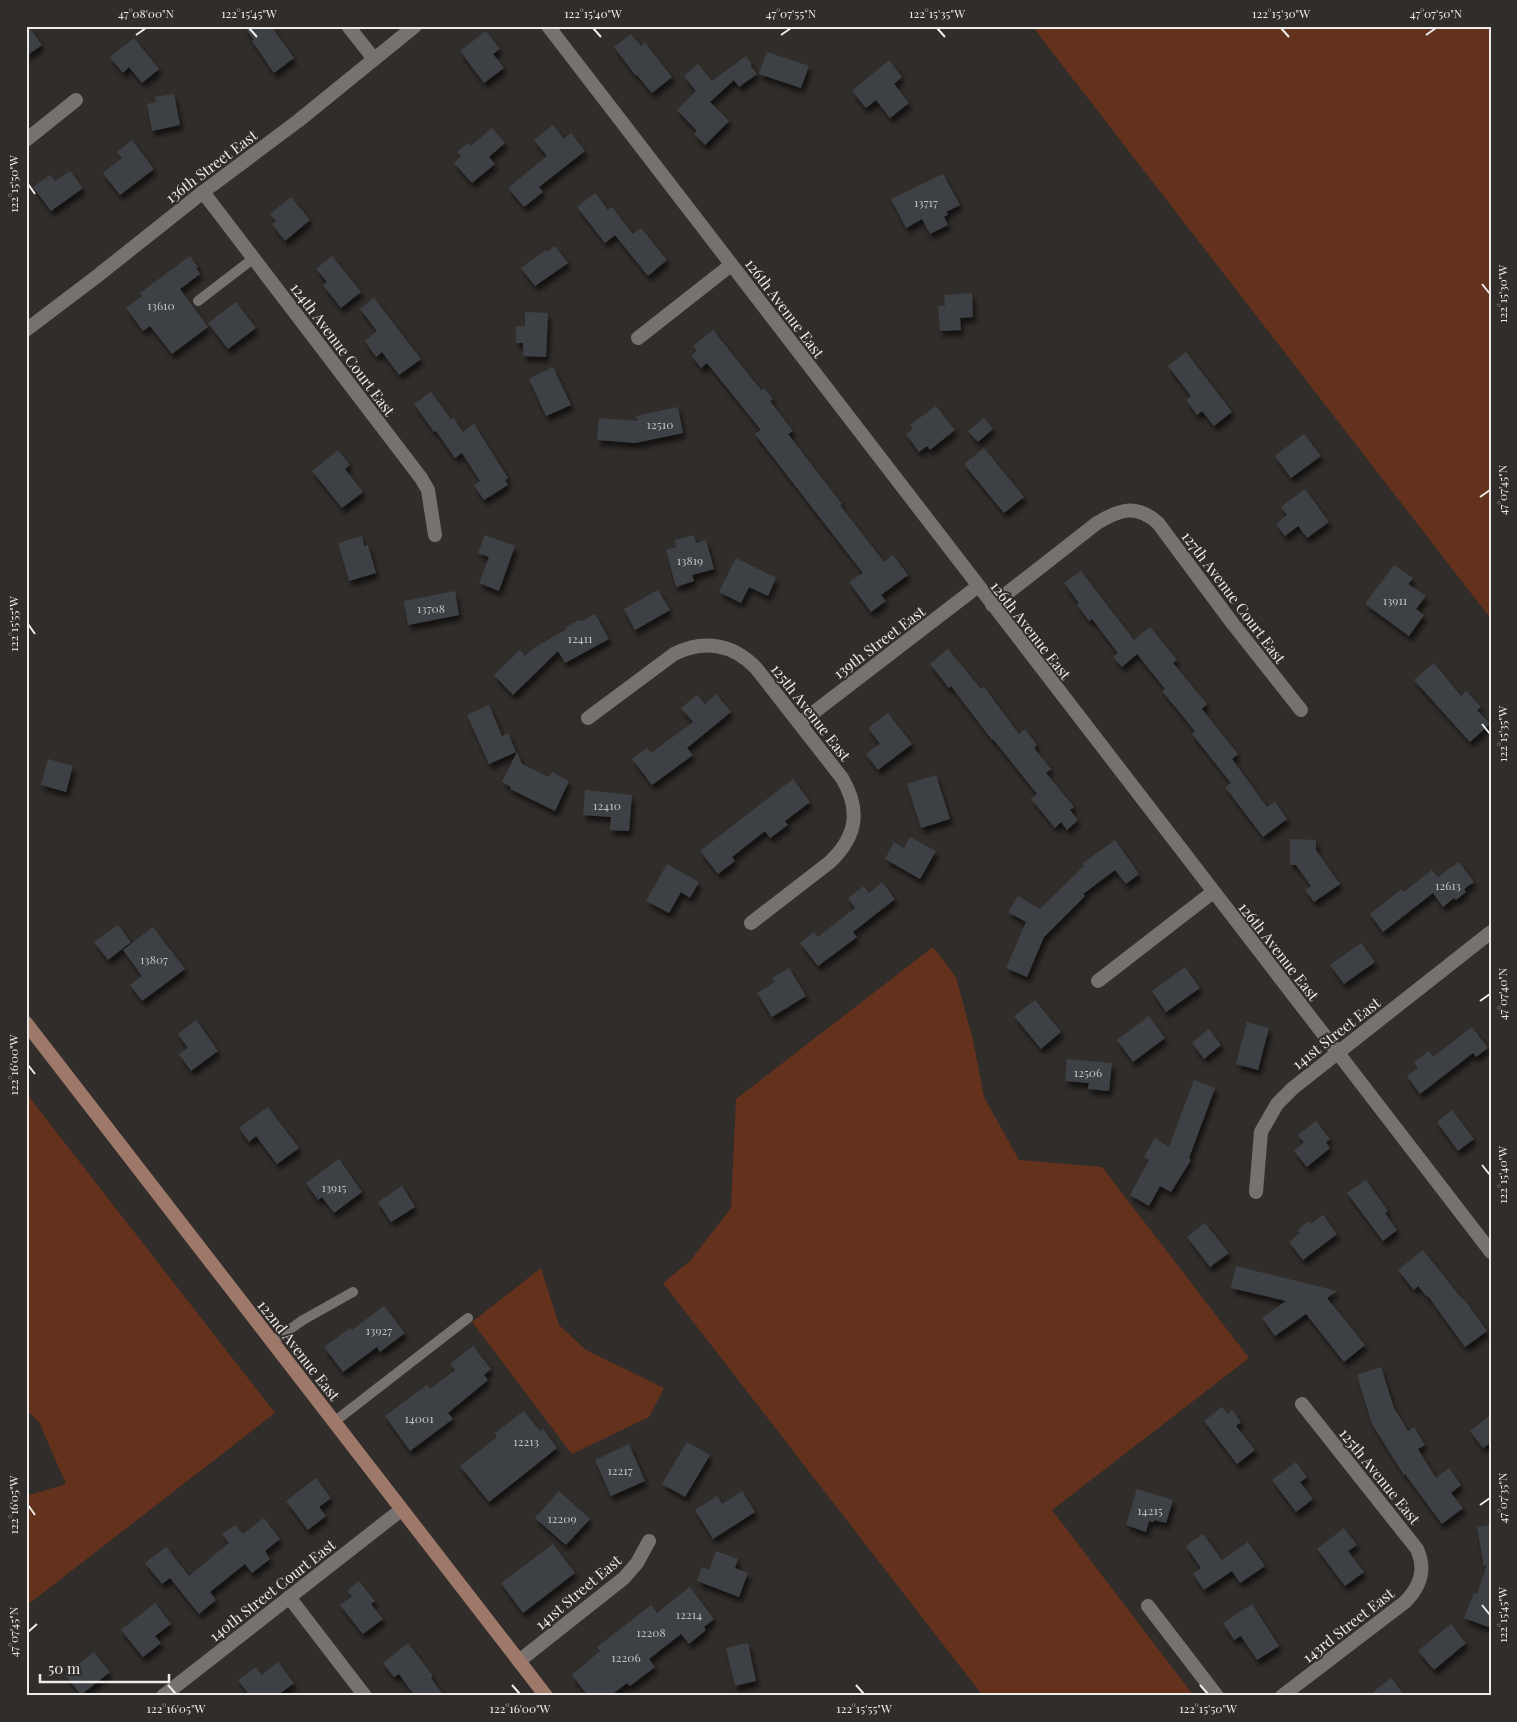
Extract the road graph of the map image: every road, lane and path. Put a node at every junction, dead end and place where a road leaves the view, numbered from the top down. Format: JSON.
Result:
{"nodes":[{"id":1,"x":348,"y":26,"type":"edge"},
{"id":2,"x":415,"y":26,"type":"edge"},
{"id":3,"x":548,"y":26,"type":"edge"},
{"id":4,"x":374,"y":59,"type":"junction"},
{"id":5,"x":76,"y":100,"type":"dead end"},
{"id":6,"x":26,"y":140,"type":"edge"},
{"id":7,"x":203,"y":192,"type":"junction"},
{"id":8,"x":254,"y":258,"type":"junction"},
{"id":9,"x":731,"y":265,"type":"junction"},
{"id":10,"x":198,"y":301,"type":"dead end"},
{"id":11,"x":26,"y":330,"type":"edge"},
{"id":12,"x":638,"y":338,"type":"dead end"},
{"id":13,"x":436,"y":535,"type":"dead end"},
{"id":14,"x":977,"y":587,"type":"junction"},
{"id":15,"x":992,"y":605,"type":"junction"},
{"id":16,"x":1301,"y":710,"type":"dead end"},
{"id":17,"x":588,"y":718,"type":"dead end"},
{"id":18,"x":800,"y":723,"type":"junction"},
{"id":19,"x":1213,"y":892,"type":"junction"},
{"id":20,"x":751,"y":923,"type":"dead end"},
{"id":21,"x":1491,"y":932,"type":"edge"},
{"id":22,"x":1098,"y":981,"type":"dead end"},
{"id":23,"x":26,"y":1023,"type":"edge"},
{"id":24,"x":1337,"y":1053,"type":"junction"},
{"id":25,"x":1256,"y":1192,"type":"dead end"},
{"id":26,"x":1491,"y":1252,"type":"edge"},
{"id":27,"x":353,"y":1292,"type":"dead end"},
{"id":28,"x":468,"y":1318,"type":"dead end"},
{"id":29,"x":272,"y":1342,"type":"junction"},
{"id":30,"x":1302,"y":1404,"type":"dead end"},
{"id":31,"x":334,"y":1422,"type":"junction"},
{"id":32,"x":401,"y":1510,"type":"junction"},
{"id":33,"x":649,"y":1541,"type":"dead end"},
{"id":34,"x":1422,"y":1572,"type":"joint"},
{"id":35,"x":289,"y":1597,"type":"junction"},
{"id":36,"x":1148,"y":1606,"type":"dead end"},
{"id":37,"x":519,"y":1661,"type":"junction"},
{"id":38,"x":163,"y":1696,"type":"edge"},
{"id":39,"x":365,"y":1696,"type":"edge"},
{"id":40,"x":546,"y":1696,"type":"edge"},
{"id":41,"x":1217,"y":1696,"type":"edge"},
{"id":42,"x":1282,"y":1696,"type":"edge"}],
"edges":[{"from":1,"to":4,"type":"street"},
{"from":2,"to":4,"type":"street","name":"136th Street East"},
{"from":3,"to":9,"type":"street","name":"126th Avenue East"},
{"from":4,"to":7,"type":"street","name":"136th Street East"},
{"from":5,"to":6,"type":"street"},
{"from":7,"to":8,"type":"street","name":"124th Avenue Court East"},
{"from":7,"to":11,"type":"street","name":"136th Street East"},
{"from":8,"to":10,"type":"lane"},
{"from":8,"to":13,"type":"street","name":"124th Avenue Court East"},
{"from":9,"to":12,"type":"street"},
{"from":9,"to":14,"type":"street","name":"126th Avenue East"},
{"from":14,"to":15,"type":"street","name":"126th Avenue East"},
{"from":14,"to":18,"type":"street","name":"139th Street East"},
{"from":15,"to":16,"type":"street","name":"127th Avenue Court East"},
{"from":15,"to":19,"type":"street","name":"126th Avenue East"},
{"from":17,"to":18,"type":"street","name":"125th Avenue East"},
{"from":18,"to":20,"type":"street","name":"125th Avenue East"},
{"from":19,"to":22,"type":"street"},
{"from":19,"to":24,"type":"street","name":"126th Avenue East"},
{"from":21,"to":24,"type":"street","name":"141st Street East"},
{"from":23,"to":29,"type":"main road","name":"122nd Avenue East"},
{"from":24,"to":25,"type":"street","name":"141st Street East"},
{"from":24,"to":26,"type":"street","name":"126th Avenue East"},
{"from":27,"to":29,"type":"lane"},
{"from":28,"to":31,"type":"lane"},
{"from":29,"to":31,"type":"main road","name":"122nd Avenue East"},
{"from":30,"to":34,"type":"street","name":"125th Avenue East"},
{"from":31,"to":32,"type":"main road","name":"122nd Avenue East"},
{"from":32,"to":35,"type":"street","name":"140th Street Court East"},
{"from":32,"to":37,"type":"main road","name":"122nd Avenue East"},
{"from":33,"to":37,"type":"street","name":"141st Street East"},
{"from":34,"to":42,"type":"street","name":"143rd Street East"},
{"from":35,"to":38,"type":"street","name":"140th Street Court East"},
{"from":35,"to":39,"type":"street"},
{"from":36,"to":41,"type":"street"},
{"from":37,"to":40,"type":"main road","name":"122nd Avenue East"}]}
